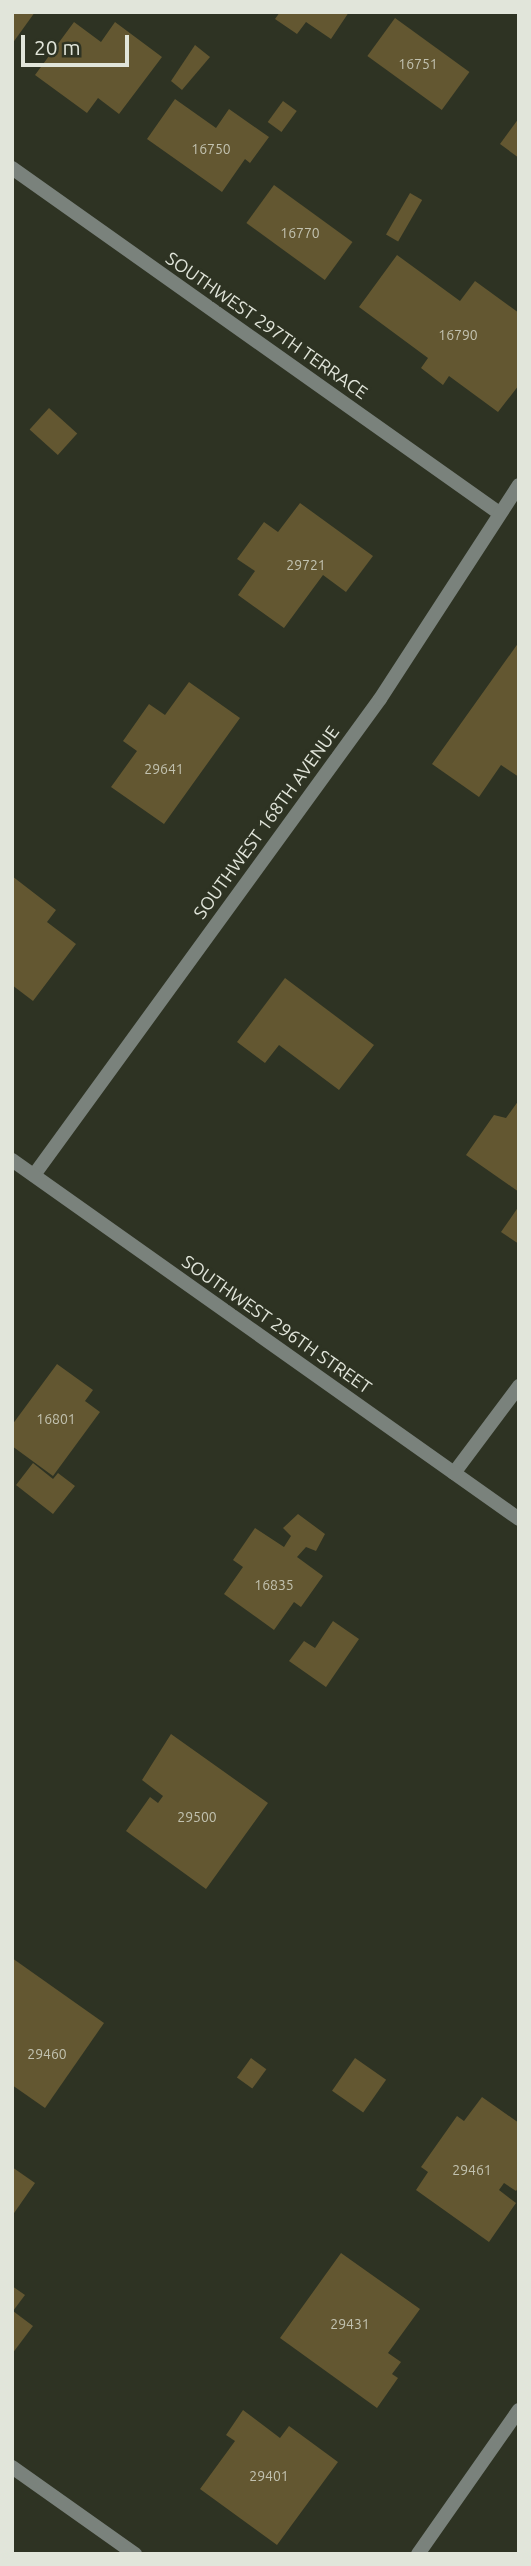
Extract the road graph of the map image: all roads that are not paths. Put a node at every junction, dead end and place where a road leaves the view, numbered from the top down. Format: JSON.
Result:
{"nodes":[{"id":1,"x":12,"y":168,"type":"edge"},
{"id":2,"x":519,"y":485,"type":"edge"},
{"id":3,"x":499,"y":513,"type":"junction"},
{"id":4,"x":12,"y":1160,"type":"edge"},
{"id":5,"x":34,"y":1175,"type":"junction"},
{"id":6,"x":519,"y":1386,"type":"edge"},
{"id":7,"x":454,"y":1473,"type":"junction"},
{"id":8,"x":519,"y":1519,"type":"edge"},
{"id":9,"x":519,"y":2410,"type":"edge"},
{"id":10,"x":12,"y":2467,"type":"edge"},
{"id":11,"x":135,"y":2554,"type":"edge"},
{"id":12,"x":418,"y":2554,"type":"edge"}],
"edges":[{"from":1,"to":3,"type":"street","name":"SOUTHWEST 297TH TERRACE"},
{"from":2,"to":3,"type":"street","name":"SOUTHWEST 168TH AVENUE"},
{"from":3,"to":5,"type":"street","name":"SOUTHWEST 168TH AVENUE"},
{"from":4,"to":5,"type":"street","name":"SOUTHWEST 296TH STREET"},
{"from":5,"to":7,"type":"street","name":"SOUTHWEST 296TH STREET"},
{"from":6,"to":7,"type":"street"},
{"from":7,"to":8,"type":"street","name":"SOUTHWEST 296TH STREET"},
{"from":9,"to":12,"type":"street"},
{"from":10,"to":11,"type":"street"}]}
